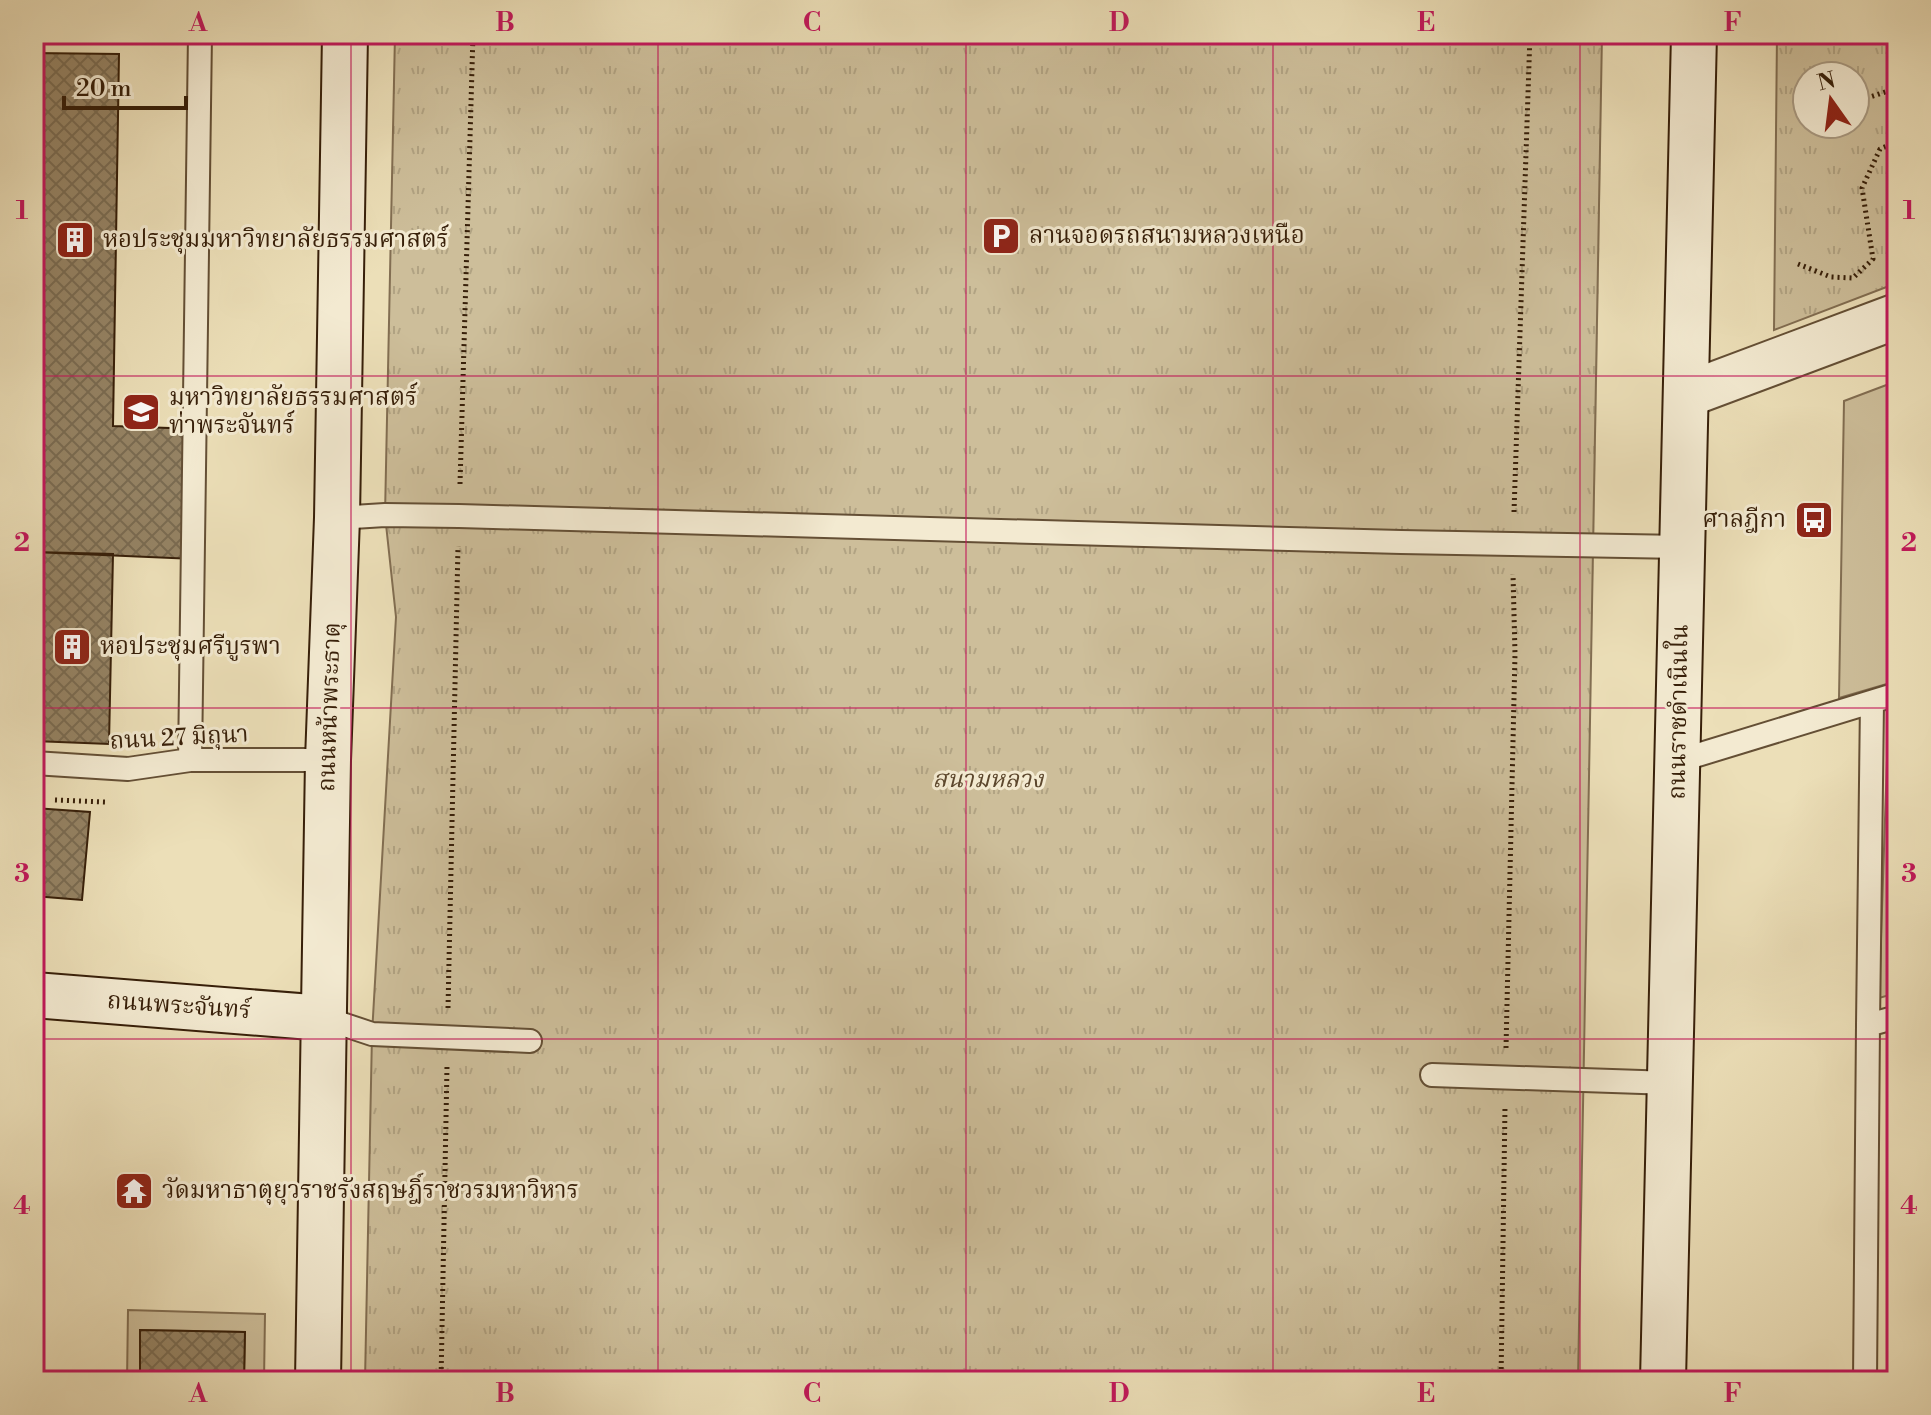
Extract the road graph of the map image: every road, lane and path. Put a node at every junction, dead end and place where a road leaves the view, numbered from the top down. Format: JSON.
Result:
{"nodes":[{"id":1,"x":200,"y":34,"type":"edge"},
{"id":2,"x":345,"y":34,"type":"edge"},
{"id":3,"x":473,"y":34,"type":"edge"},
{"id":4,"x":1530,"y":34,"type":"edge"},
{"id":5,"x":1696,"y":37,"type":"edge"},
{"id":6,"x":1897,"y":88,"type":"edge"},
{"id":7,"x":1871,"y":97,"type":"edge"},
{"id":8,"x":1897,"y":142,"type":"edge"},
{"id":9,"x":1798,"y":264,"type":"dead end"},
{"id":10,"x":1897,"y":316,"type":"edge"},
{"id":11,"x":1686,"y":395,"type":"junction"},
{"id":12,"x":459,"y":516,"type":"junction"},
{"id":13,"x":337,"y":518,"type":"junction"},
{"id":14,"x":1513,"y":545,"type":"junction"},
{"id":15,"x":1683,"y":547,"type":"junction"},
{"id":16,"x":1897,"y":694,"type":"edge"},
{"id":17,"x":1872,"y":702,"type":"junction"},
{"id":18,"x":190,"y":760,"type":"junction"},
{"id":19,"x":328,"y":760,"type":"junction"},
{"id":20,"x":1678,"y":761,"type":"junction"},
{"id":21,"x":34,"y":763,"type":"edge"},
{"id":22,"x":34,"y":995,"type":"edge"},
{"id":23,"x":1897,"y":1017,"type":"edge"},
{"id":24,"x":324,"y":1018,"type":"junction"},
{"id":25,"x":1868,"y":1025,"type":"junction"},
{"id":26,"x":447,"y":1038,"type":"junction"},
{"id":27,"x":530,"y":1041,"type":"dead end"},
{"id":28,"x":1432,"y":1075,"type":"dead end"},
{"id":29,"x":1505,"y":1078,"type":"junction"},
{"id":30,"x":1671,"y":1083,"type":"junction"},
{"id":31,"x":318,"y":1381,"type":"edge"},
{"id":32,"x":441,"y":1381,"type":"edge"},
{"id":33,"x":1501,"y":1381,"type":"edge"},
{"id":34,"x":1663,"y":1381,"type":"edge"},
{"id":35,"x":1865,"y":1381,"type":"edge"}],
"edges":[{"from":1,"to":18,"type":"lane"},
{"from":2,"to":13,"type":"street","name":"ถนนหน้าพระธาตุ"},
{"from":3,"to":12,"type":"path"},
{"from":4,"to":14,"type":"path"},
{"from":5,"to":11,"type":"street","name":"ถนนราชดำเนินใน"},
{"from":6,"to":7,"type":"path"},
{"from":8,"to":9,"type":"path"},
{"from":10,"to":11,"type":"street"},
{"from":11,"to":15,"type":"street","name":"ถนนราชดำเนินใน"},
{"from":12,"to":13,"type":"lane"},
{"from":12,"to":14,"type":"lane"},
{"from":12,"to":26,"type":"path"},
{"from":13,"to":19,"type":"street","name":"ถนนหน้าพระธาตุ"},
{"from":14,"to":15,"type":"lane"},
{"from":14,"to":29,"type":"path"},
{"from":15,"to":20,"type":"street","name":"ถนนราชดำเนินใน"},
{"from":16,"to":17,"type":"lane"},
{"from":17,"to":20,"type":"lane"},
{"from":17,"to":25,"type":"lane"},
{"from":18,"to":19,"type":"lane","name":"ถนน 27 มิถุนา"},
{"from":18,"to":21,"type":"lane","name":"ถนน 27 มิถุนา"},
{"from":19,"to":24,"type":"street","name":"ถนนหน้าพระธาตุ"},
{"from":20,"to":30,"type":"street","name":"ถนนราชดำเนินใน"},
{"from":22,"to":24,"type":"street","name":"ถนนพระจันทร์"},
{"from":23,"to":25,"type":"lane"},
{"from":24,"to":26,"type":"lane"},
{"from":24,"to":31,"type":"street","name":"ถนนหน้าพระธาตุ"},
{"from":25,"to":35,"type":"lane"},
{"from":26,"to":27,"type":"lane"},
{"from":26,"to":32,"type":"path"},
{"from":28,"to":29,"type":"lane"},
{"from":29,"to":30,"type":"lane"},
{"from":29,"to":33,"type":"path"},
{"from":30,"to":34,"type":"street","name":"ถนนราชดำเนินใน"}]}
